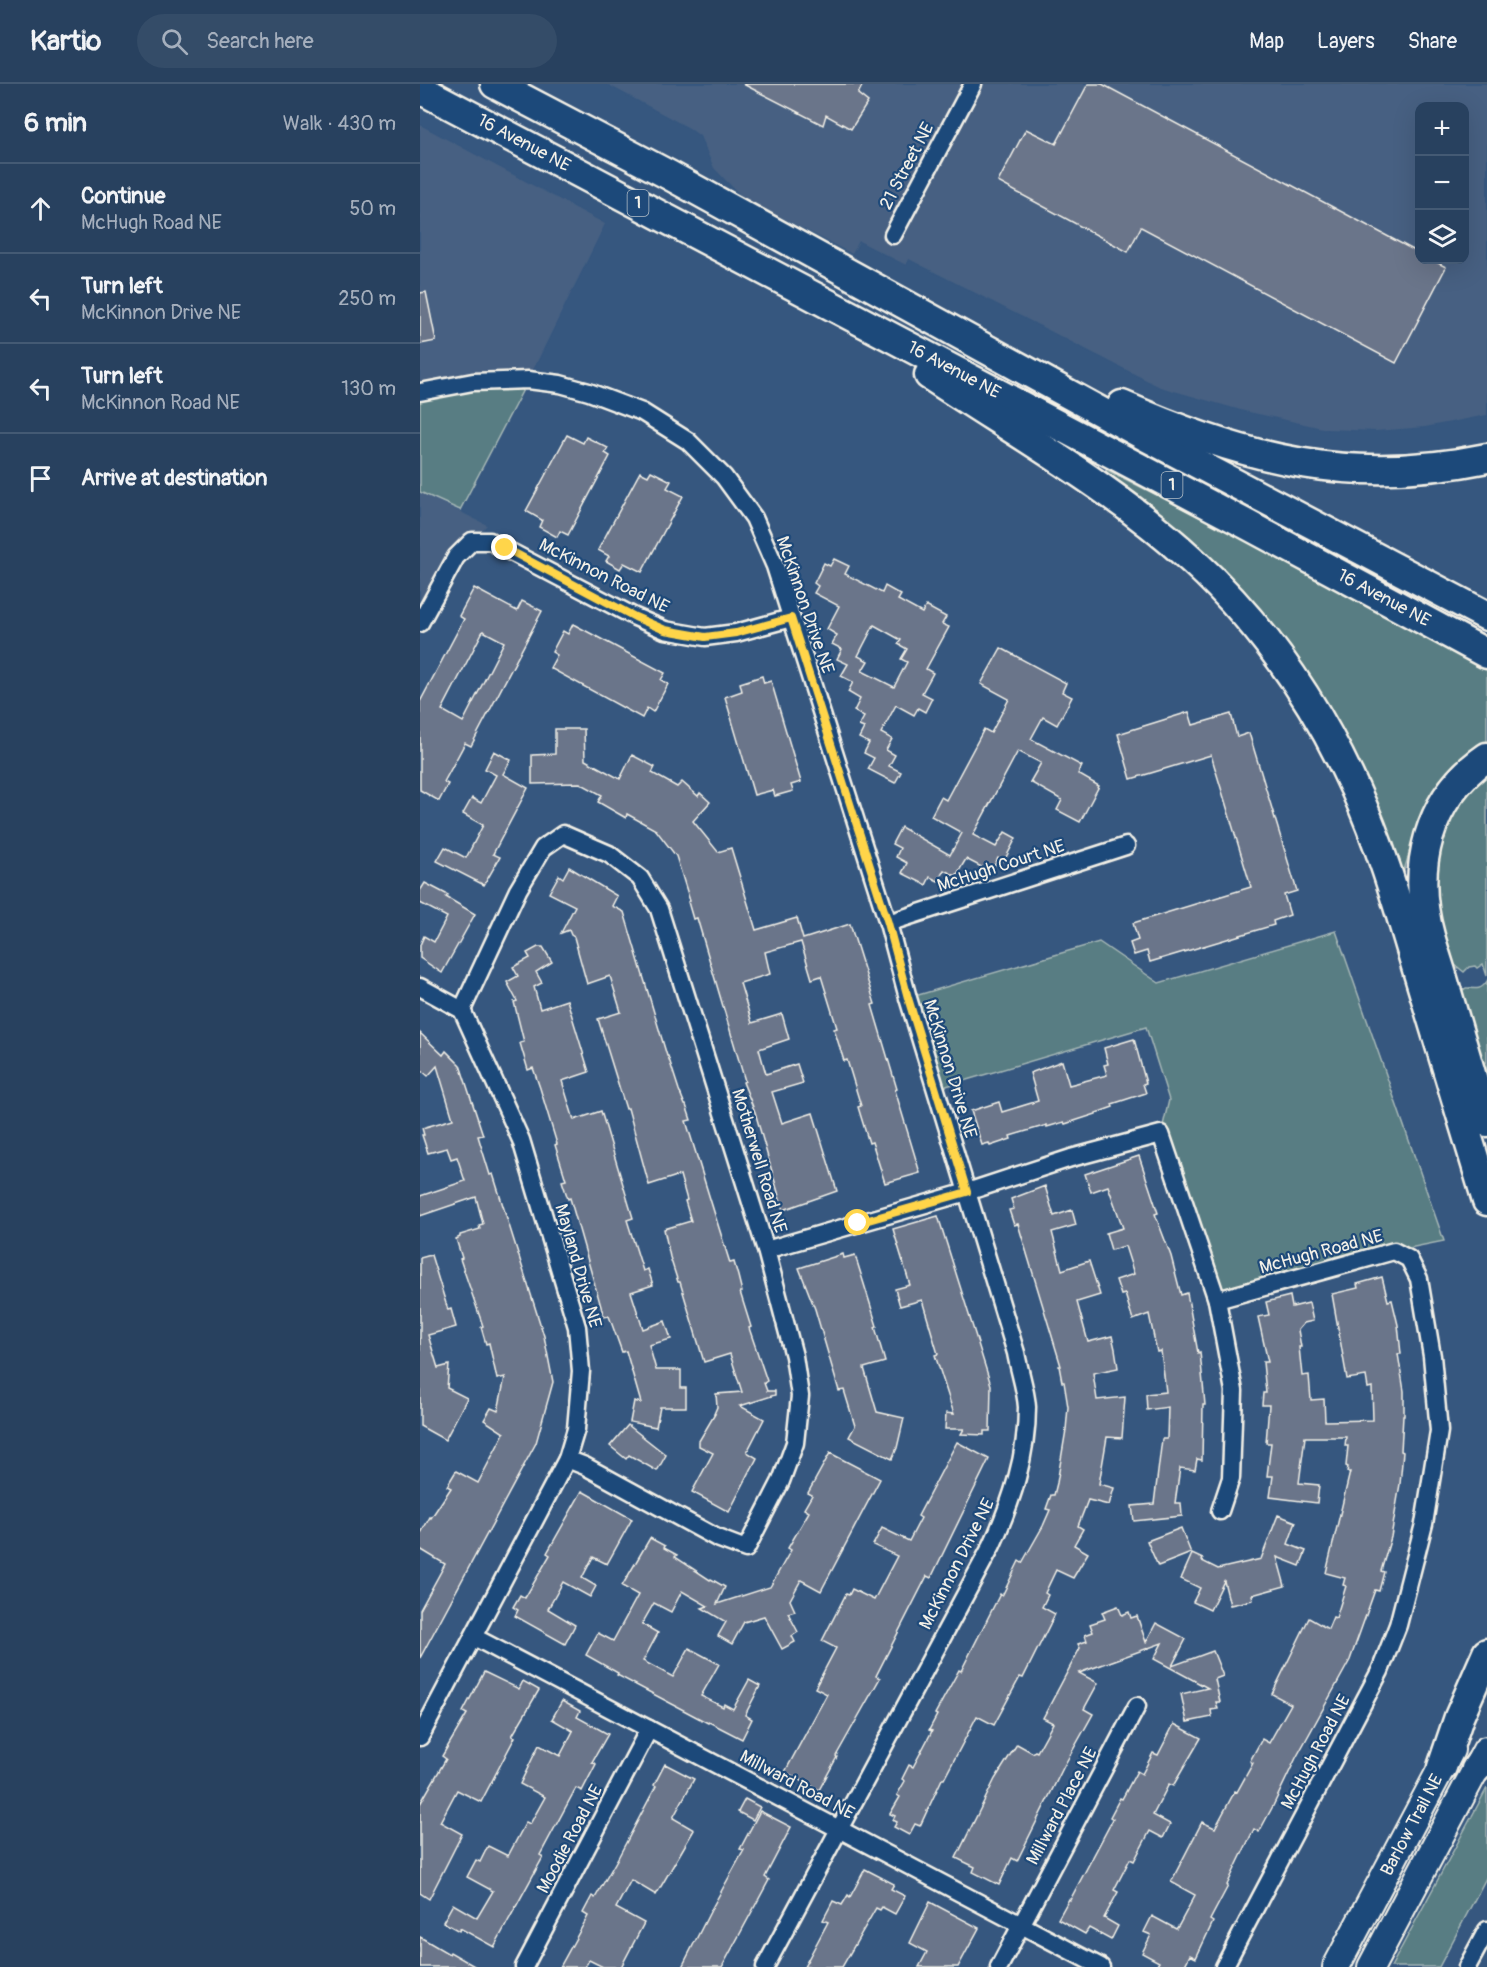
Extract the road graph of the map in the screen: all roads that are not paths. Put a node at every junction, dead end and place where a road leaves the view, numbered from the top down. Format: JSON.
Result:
{"nodes":[{"id":1,"x":495,"y":84,"type":"edge"},
{"id":2,"x":973,"y":84,"type":"edge"},
{"id":3,"x":420,"y":89,"type":"edge"},
{"id":4,"x":893,"y":235,"type":"dead end"},
{"id":5,"x":856,"y":318,"type":"junction"},
{"id":6,"x":990,"y":351,"type":"junction"},
{"id":7,"x":420,"y":392,"type":"edge"},
{"id":8,"x":1487,"y":458,"type":"edge"},
{"id":9,"x":1487,"y":616,"type":"edge"},
{"id":10,"x":791,"y":618,"type":"junction"},
{"id":11,"x":420,"y":622,"type":"edge"},
{"id":12,"x":1487,"y":654,"type":"edge"},
{"id":13,"x":1487,"y":757,"type":"edge"},
{"id":14,"x":1126,"y":846,"type":"dead end"},
{"id":15,"x":888,"y":923,"type":"junction"},
{"id":16,"x":420,"y":987,"type":"edge"},
{"id":17,"x":462,"y":1010,"type":"junction"},
{"id":18,"x":1487,"y":1122,"type":"edge"},
{"id":19,"x":967,"y":1192,"type":"junction"},
{"id":20,"x":1487,"y":1201,"type":"edge"},
{"id":21,"x":766,"y":1250,"type":"junction"},
{"id":22,"x":1216,"y":1300,"type":"junction"},
{"id":23,"x":567,"y":1459,"type":"junction"},
{"id":24,"x":1220,"y":1511,"type":"dead end"},
{"id":25,"x":474,"y":1637,"type":"junction"},
{"id":26,"x":1487,"y":1653,"type":"edge"},
{"id":27,"x":1487,"y":1683,"type":"edge"},
{"id":28,"x":1137,"y":1706,"type":"dead end"},
{"id":29,"x":649,"y":1729,"type":"junction"},
{"id":30,"x":420,"y":1737,"type":"edge"},
{"id":31,"x":1483,"y":1757,"type":"edge"},
{"id":32,"x":1442,"y":1767,"type":"junction"},
{"id":33,"x":838,"y":1828,"type":"junction"},
{"id":34,"x":1021,"y":1925,"type":"junction"},
{"id":35,"x":1487,"y":1930,"type":"edge"},
{"id":36,"x":524,"y":1967,"type":"edge"},
{"id":37,"x":765,"y":1967,"type":"edge"},
{"id":38,"x":999,"y":1967,"type":"edge"},
{"id":39,"x":1101,"y":1967,"type":"edge"},
{"id":40,"x":1224,"y":1967,"type":"edge"},
{"id":41,"x":1336,"y":1967,"type":"edge"},
{"id":42,"x":1371,"y":1967,"type":"edge"},
{"id":43,"x":1467,"y":1967,"type":"edge"}],
"edges":[{"from":1,"to":6,"type":"highway","name":"16 Avenue NE","number":"1"},
{"from":2,"to":4,"type":"street","name":"21 Street NE"},
{"from":3,"to":5,"type":"highway","name":"16 Avenue NE","number":"1"},
{"from":5,"to":12,"type":"highway","name":"16 Avenue NE","number":"1"},
{"from":5,"to":20,"type":"highway"},
{"from":6,"to":8,"type":"highway"},
{"from":6,"to":9,"type":"highway","name":"16 Avenue NE","number":"1"},
{"from":7,"to":10,"type":"street","name":"McKinnon Drive NE"},
{"from":10,"to":11,"type":"street","name":"McKinnon Road NE"},
{"from":10,"to":15,"type":"street","name":"McKinnon Drive NE"},
{"from":13,"to":18,"type":"highway"},
{"from":14,"to":15,"type":"street","name":"McHugh Court NE"},
{"from":15,"to":19,"type":"street","name":"McKinnon Drive NE"},
{"from":16,"to":17,"type":"street"},
{"from":17,"to":21,"type":"street","name":"Motherwell Road NE"},
{"from":17,"to":23,"type":"street","name":"Mayland Drive NE"},
{"from":19,"to":21,"type":"street"},
{"from":19,"to":22,"type":"street"},
{"from":19,"to":33,"type":"street","name":"McKinnon Drive NE"},
{"from":21,"to":23,"type":"street","name":"Motherwell Road NE"},
{"from":22,"to":24,"type":"street"},
{"from":22,"to":40,"type":"street","name":"McHugh Road NE"},
{"from":23,"to":25,"type":"street","name":"Mayland Drive NE"},
{"from":25,"to":29,"type":"street","name":"Millward Road NE"},
{"from":25,"to":30,"type":"street","name":"Mayland Drive NE"},
{"from":26,"to":32,"type":"highway"},
{"from":27,"to":32,"type":"main road","name":"Barlow Trail NE"},
{"from":28,"to":34,"type":"street","name":"Millward Place NE"},
{"from":29,"to":33,"type":"street","name":"Millward Road NE"},
{"from":29,"to":36,"type":"street","name":"Moodie Road NE"},
{"from":31,"to":42,"type":"main road","name":"Barlow Trail NE"},
{"from":32,"to":41,"type":"main road","name":"Barlow Trail NE"},
{"from":33,"to":34,"type":"street","name":"Millward Road NE"},
{"from":33,"to":37,"type":"street","name":"McKinnon Drive NE"},
{"from":34,"to":38,"type":"street"},
{"from":34,"to":39,"type":"street","name":"Millward Road NE"},
{"from":35,"to":43,"type":"street"}]}
